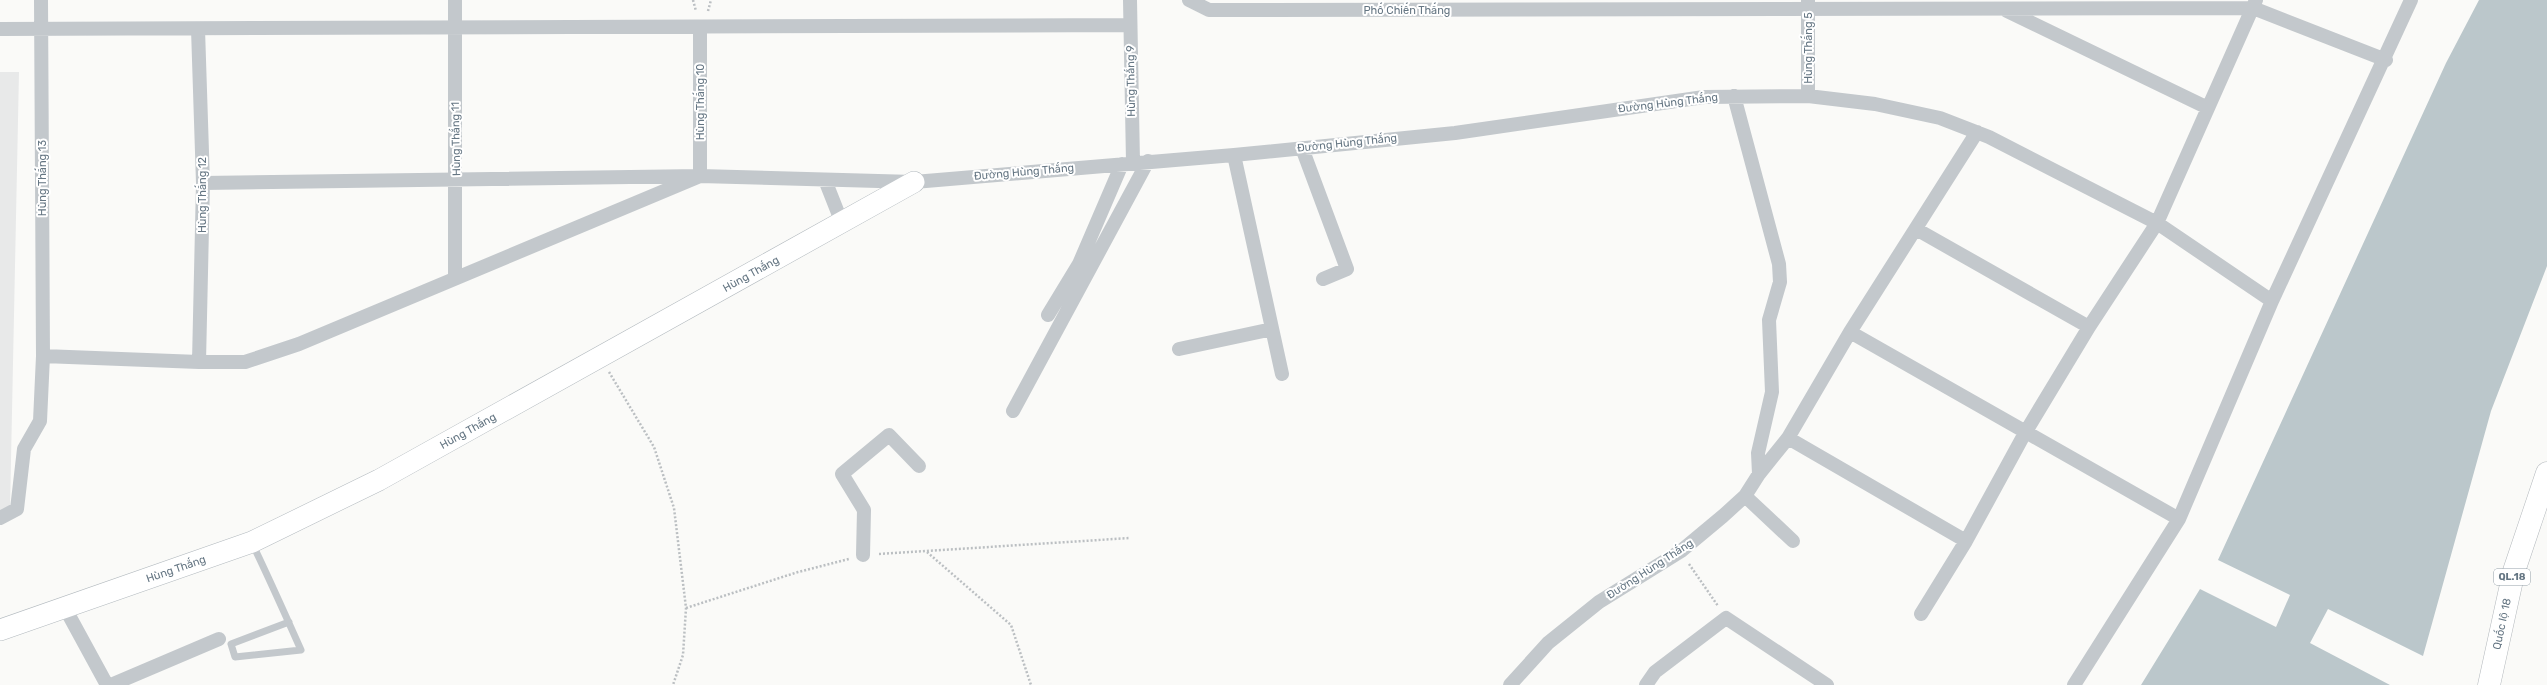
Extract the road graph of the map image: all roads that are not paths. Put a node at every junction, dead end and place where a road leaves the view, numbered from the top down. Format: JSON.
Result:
{"nodes":[{"id":1,"x":41,"y":0,"type":"edge"},
{"id":2,"x":455,"y":0,"type":"edge"},
{"id":3,"x":1130,"y":0,"type":"edge"},
{"id":4,"x":1189,"y":0,"type":"edge"},
{"id":5,"x":2411,"y":0,"type":"edge"},
{"id":6,"x":2254,"y":4,"type":"edge"},
{"id":7,"x":1491,"y":5,"type":"edge"},
{"id":8,"x":1808,"y":5,"type":"edge"},
{"id":9,"x":2003,"y":9,"type":"junction"},
{"id":10,"x":1130,"y":25,"type":"junction"},
{"id":11,"x":700,"y":27,"type":"junction"},
{"id":12,"x":198,"y":28,"type":"junction"},
{"id":13,"x":455,"y":28,"type":"junction"},
{"id":14,"x":0,"y":29,"type":"edge"},
{"id":15,"x":42,"y":29,"type":"junction"},
{"id":16,"x":2386,"y":60,"type":"junction"},
{"id":17,"x":1734,"y":96,"type":"junction"},
{"id":18,"x":1808,"y":96,"type":"junction"},
{"id":19,"x":2208,"y":108,"type":"junction"},
{"id":20,"x":1977,"y":132,"type":"junction"},
{"id":21,"x":1302,"y":148,"type":"junction"},
{"id":22,"x":1234,"y":155,"type":"junction"},
{"id":23,"x":1148,"y":161,"type":"junction"},
{"id":24,"x":1128,"y":163,"type":"junction"},
{"id":25,"x":700,"y":176,"type":"junction"},
{"id":26,"x":457,"y":180,"type":"junction"},
{"id":27,"x":825,"y":180,"type":"junction"},
{"id":28,"x":914,"y":182,"type":"junction"},
{"id":29,"x":203,"y":183,"type":"junction"},
{"id":30,"x":842,"y":223,"type":"junction"},
{"id":31,"x":2157,"y":223,"type":"junction"},
{"id":32,"x":1916,"y":229,"type":"junction"},
{"id":33,"x":455,"y":278,"type":"junction"},
{"id":34,"x":1323,"y":279,"type":"dead end"},
{"id":35,"x":2272,"y":301,"type":"junction"},
{"id":36,"x":1048,"y":314,"type":"dead end"},
{"id":37,"x":2089,"y":327,"type":"junction"},
{"id":38,"x":1272,"y":329,"type":"junction"},
{"id":39,"x":1850,"y":332,"type":"junction"},
{"id":40,"x":1179,"y":349,"type":"dead end"},
{"id":41,"x":43,"y":356,"type":"junction"},
{"id":42,"x":199,"y":362,"type":"junction"},
{"id":43,"x":1282,"y":374,"type":"dead end"},
{"id":44,"x":1013,"y":410,"type":"dead end"},
{"id":45,"x":2024,"y":433,"type":"junction"},
{"id":46,"x":1788,"y":438,"type":"junction"},
{"id":47,"x":919,"y":466,"type":"dead end"},
{"id":48,"x":2547,"y":473,"type":"edge"},
{"id":49,"x":1759,"y":474,"type":"junction"},
{"id":50,"x":1745,"y":496,"type":"junction"},
{"id":51,"x":0,"y":518,"type":"edge"},
{"id":52,"x":2179,"y":519,"type":"junction"},
{"id":53,"x":1793,"y":541,"type":"dead end"},
{"id":54,"x":1966,"y":541,"type":"junction"},
{"id":55,"x":252,"y":542,"type":"junction"},
{"id":56,"x":863,"y":555,"type":"road end"},
{"id":57,"x":65,"y":608,"type":"junction"},
{"id":58,"x":1921,"y":614,"type":"dead end"},
{"id":59,"x":289,"y":622,"type":"junction"},
{"id":60,"x":0,"y":630,"type":"edge"},
{"id":61,"x":219,"y":639,"type":"dead end"},
{"id":62,"x":107,"y":685,"type":"edge"},
{"id":63,"x":111,"y":685,"type":"edge"},
{"id":64,"x":1510,"y":685,"type":"edge"},
{"id":65,"x":1646,"y":685,"type":"edge"},
{"id":66,"x":1826,"y":685,"type":"edge"},
{"id":67,"x":2074,"y":685,"type":"edge"},
{"id":68,"x":2489,"y":685,"type":"edge"}],
"edges":[{"from":1,"to":15,"type":"street","name":"Hùng Thắng 13"},
{"from":2,"to":13,"type":"street","name":"Hùng Thắng 11"},
{"from":3,"to":10,"type":"street","name":"Hùng Thắng 9"},
{"from":4,"to":7,"type":"street","name":"Phố Chiến Thắng"},
{"from":5,"to":16,"type":"street"},
{"from":6,"to":9,"type":"street","name":"Phố Chiến Thắng"},
{"from":6,"to":16,"type":"street"},
{"from":6,"to":19,"type":"street"},
{"from":7,"to":8,"type":"street","name":"Phố Chiến Thắng"},
{"from":8,"to":9,"type":"street","name":"Phố Chiến Thắng"},
{"from":8,"to":18,"type":"street","name":"Hùng Thắng 5"},
{"from":9,"to":19,"type":"street"},
{"from":10,"to":11,"type":"street"},
{"from":10,"to":24,"type":"street","name":"Hùng Thắng 9"},
{"from":11,"to":13,"type":"street"},
{"from":11,"to":25,"type":"street","name":"Hùng Thắng 10"},
{"from":12,"to":13,"type":"street"},
{"from":12,"to":15,"type":"street"},
{"from":12,"to":29,"type":"street","name":"Hùng Thắng 12"},
{"from":13,"to":26,"type":"street","name":"Hùng Thắng 11"},
{"from":14,"to":15,"type":"street"},
{"from":15,"to":41,"type":"street","name":"Hùng Thắng 13"},
{"from":16,"to":35,"type":"street"},
{"from":17,"to":18,"type":"street"},
{"from":17,"to":21,"type":"street","name":"Đường Hùng Thắng"},
{"from":17,"to":49,"type":"street","name":"Đường Hùng Thắng"},
{"from":18,"to":20,"type":"street"},
{"from":19,"to":31,"type":"street"},
{"from":20,"to":31,"type":"street"},
{"from":20,"to":32,"type":"street"},
{"from":21,"to":22,"type":"street","name":"Đường Hùng Thắng"},
{"from":21,"to":34,"type":"street"},
{"from":22,"to":23,"type":"street","name":"Đường Hùng Thắng"},
{"from":22,"to":38,"type":"street"},
{"from":23,"to":24,"type":"street","name":"Đường Hùng Thắng"},
{"from":23,"to":44,"type":"street"},
{"from":24,"to":28,"type":"street","name":"Đường Hùng Thắng"},
{"from":24,"to":36,"type":"street"},
{"from":25,"to":26,"type":"street","name":"Đường Hùng Thắng"},
{"from":25,"to":27,"type":"street","name":"Đường Hùng Thắng"},
{"from":25,"to":33,"type":"street"},
{"from":26,"to":29,"type":"street","name":"Đường Hùng Thắng"},
{"from":26,"to":33,"type":"street","name":"Hùng Thắng 11"},
{"from":27,"to":28,"type":"street","name":"Đường Hùng Thắng"},
{"from":27,"to":30,"type":"street"},
{"from":28,"to":30,"type":"street","name":"Hùng Thắng"},
{"from":29,"to":42,"type":"street","name":"Hùng Thắng 12"},
{"from":30,"to":55,"type":"street","name":"Hùng Thắng"},
{"from":31,"to":35,"type":"street"},
{"from":31,"to":37,"type":"street"},
{"from":32,"to":37,"type":"street"},
{"from":32,"to":39,"type":"street"},
{"from":33,"to":42,"type":"street"},
{"from":35,"to":52,"type":"street"},
{"from":37,"to":45,"type":"street"},
{"from":38,"to":40,"type":"street"},
{"from":38,"to":43,"type":"street"},
{"from":39,"to":45,"type":"street"},
{"from":39,"to":46,"type":"street"},
{"from":41,"to":42,"type":"street"},
{"from":41,"to":51,"type":"street","name":"Hùng Thắng 13"},
{"from":45,"to":52,"type":"street"},
{"from":45,"to":54,"type":"street"},
{"from":46,"to":49,"type":"street"},
{"from":46,"to":54,"type":"street"},
{"from":47,"to":56,"type":"street"},
{"from":48,"to":68,"type":"highway","name":"Quốc lộ 18","number":"QL.18"},
{"from":49,"to":50,"type":"street","name":"Đường Hùng Thắng"},
{"from":50,"to":53,"type":"street"},
{"from":50,"to":64,"type":"street","name":"Đường Hùng Thắng"},
{"from":52,"to":67,"type":"street"},
{"from":54,"to":58,"type":"street"},
{"from":55,"to":57,"type":"street","name":"Hùng Thắng"},
{"from":55,"to":59,"type":"lane"},
{"from":57,"to":60,"type":"street","name":"Hùng Thắng"},
{"from":57,"to":62,"type":"street"},
{"from":59,"to":59,"type":"lane"},
{"from":61,"to":63,"type":"street"},
{"from":65,"to":66,"type":"street"}]}
